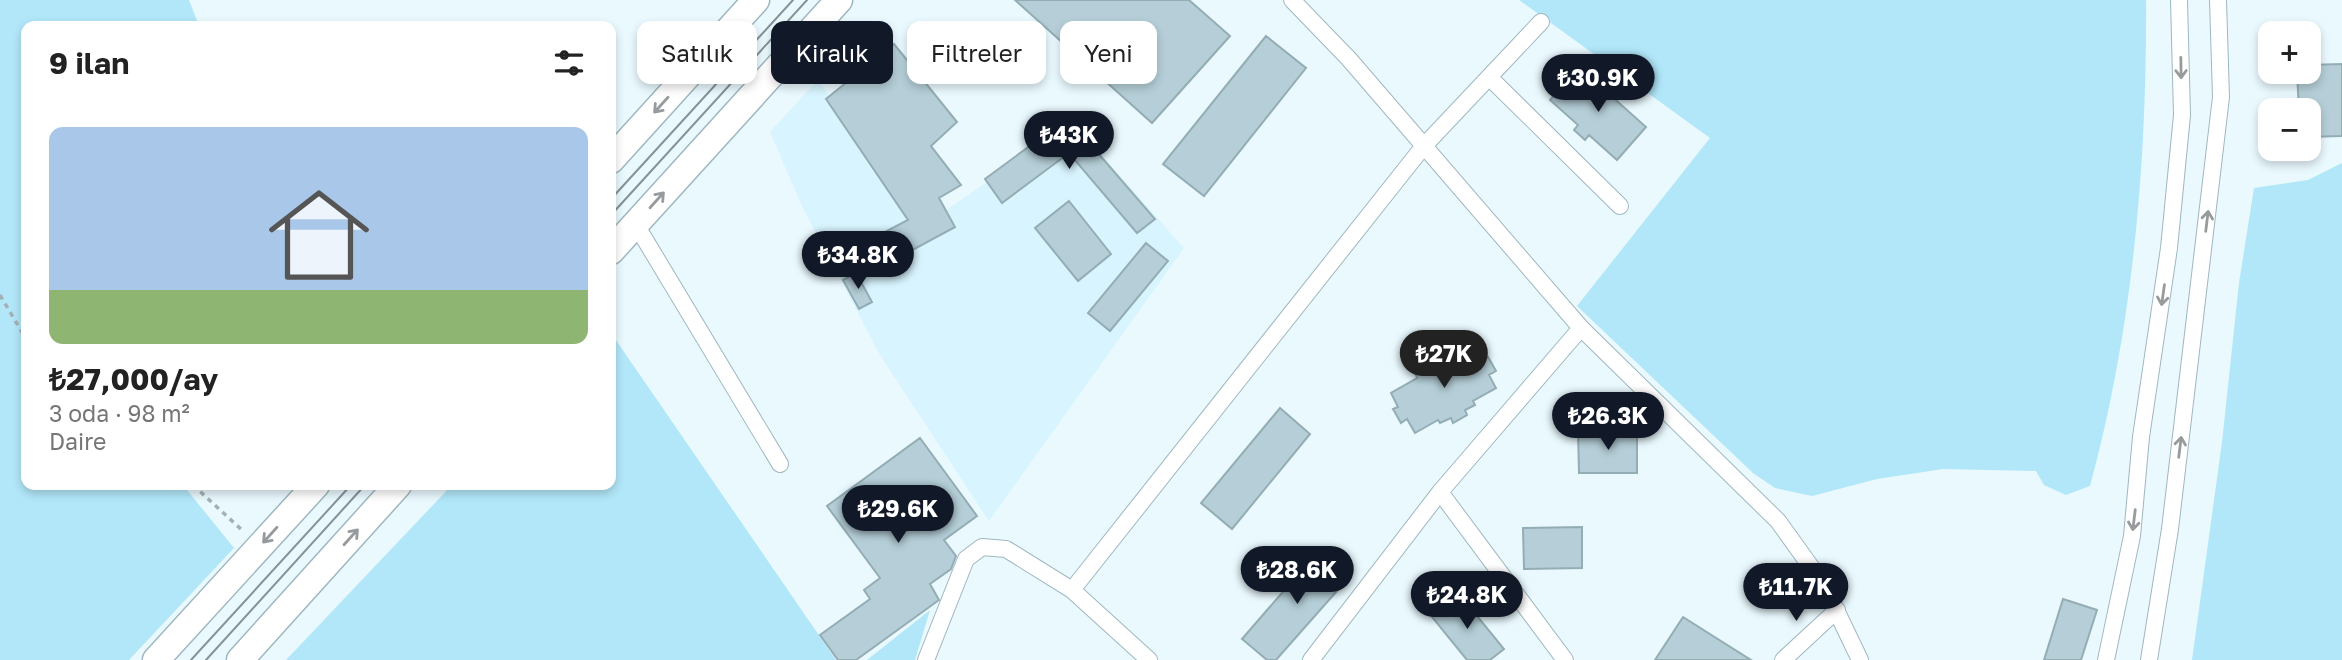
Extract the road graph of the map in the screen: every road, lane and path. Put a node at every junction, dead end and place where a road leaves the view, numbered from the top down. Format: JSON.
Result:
{"nodes":[{"id":1,"x":756,"y":0,"type":"edge"},
{"id":2,"x":839,"y":0,"type":"edge"},
{"id":3,"x":1292,"y":0,"type":"edge"},
{"id":4,"x":2179,"y":0,"type":"edge"},
{"id":5,"x":2218,"y":0,"type":"edge"},
{"id":6,"x":1541,"y":22,"type":"dead end"},
{"id":7,"x":1489,"y":77,"type":"junction"},
{"id":8,"x":1423,"y":147,"type":"junction"},
{"id":9,"x":616,"y":154,"type":"edge"},
{"id":10,"x":1620,"y":206,"type":"dead end"},
{"id":11,"x":635,"y":223,"type":"junction"},
{"id":12,"x":616,"y":245,"type":"edge"},
{"id":13,"x":0,"y":295,"type":"edge"},
{"id":14,"x":1581,"y":328,"type":"junction"},
{"id":15,"x":21,"y":331,"type":"edge"},
{"id":16,"x":780,"y":464,"type":"dead end"},
{"id":17,"x":198,"y":490,"type":"edge"},
{"id":18,"x":311,"y":490,"type":"edge"},
{"id":19,"x":393,"y":490,"type":"edge"},
{"id":20,"x":1440,"y":492,"type":"junction"},
{"id":21,"x":260,"y":546,"type":"junction"},
{"id":22,"x":1072,"y":590,"type":"junction"},
{"id":23,"x":1837,"y":610,"type":"junction"},
{"id":24,"x":156,"y":660,"type":"edge"},
{"id":25,"x":240,"y":660,"type":"edge"},
{"id":26,"x":926,"y":660,"type":"edge"},
{"id":27,"x":1149,"y":660,"type":"edge"},
{"id":28,"x":1311,"y":660,"type":"edge"},
{"id":29,"x":1565,"y":660,"type":"edge"},
{"id":30,"x":1783,"y":660,"type":"edge"},
{"id":31,"x":1860,"y":660,"type":"edge"},
{"id":32,"x":2106,"y":660,"type":"edge"},
{"id":33,"x":2149,"y":660,"type":"edge"}],
"edges":[{"from":1,"to":9,"type":"highway","one_way":true},
{"from":11,"to":2,"type":"highway","one_way":true},
{"from":3,"to":8,"type":"street"},
{"from":4,"to":32,"type":"street","one_way":true},
{"from":33,"to":5,"type":"street","one_way":true},
{"from":6,"to":7,"type":"street"},
{"from":7,"to":8,"type":"street"},
{"from":7,"to":10,"type":"street"},
{"from":8,"to":14,"type":"street"},
{"from":8,"to":22,"type":"street"},
{"from":11,"to":12,"type":"highway"},
{"from":11,"to":16,"type":"street"},
{"from":13,"to":15,"type":"path"},
{"from":14,"to":20,"type":"street"},
{"from":14,"to":23,"type":"street"},
{"from":17,"to":21,"type":"path"},
{"from":18,"to":21,"type":"highway","one_way":true},
{"from":25,"to":19,"type":"highway","one_way":true},
{"from":20,"to":28,"type":"street"},
{"from":20,"to":29,"type":"street"},
{"from":21,"to":24,"type":"highway"},
{"from":22,"to":26,"type":"street"},
{"from":22,"to":27,"type":"street"},
{"from":23,"to":30,"type":"street"},
{"from":23,"to":31,"type":"street"}]}
